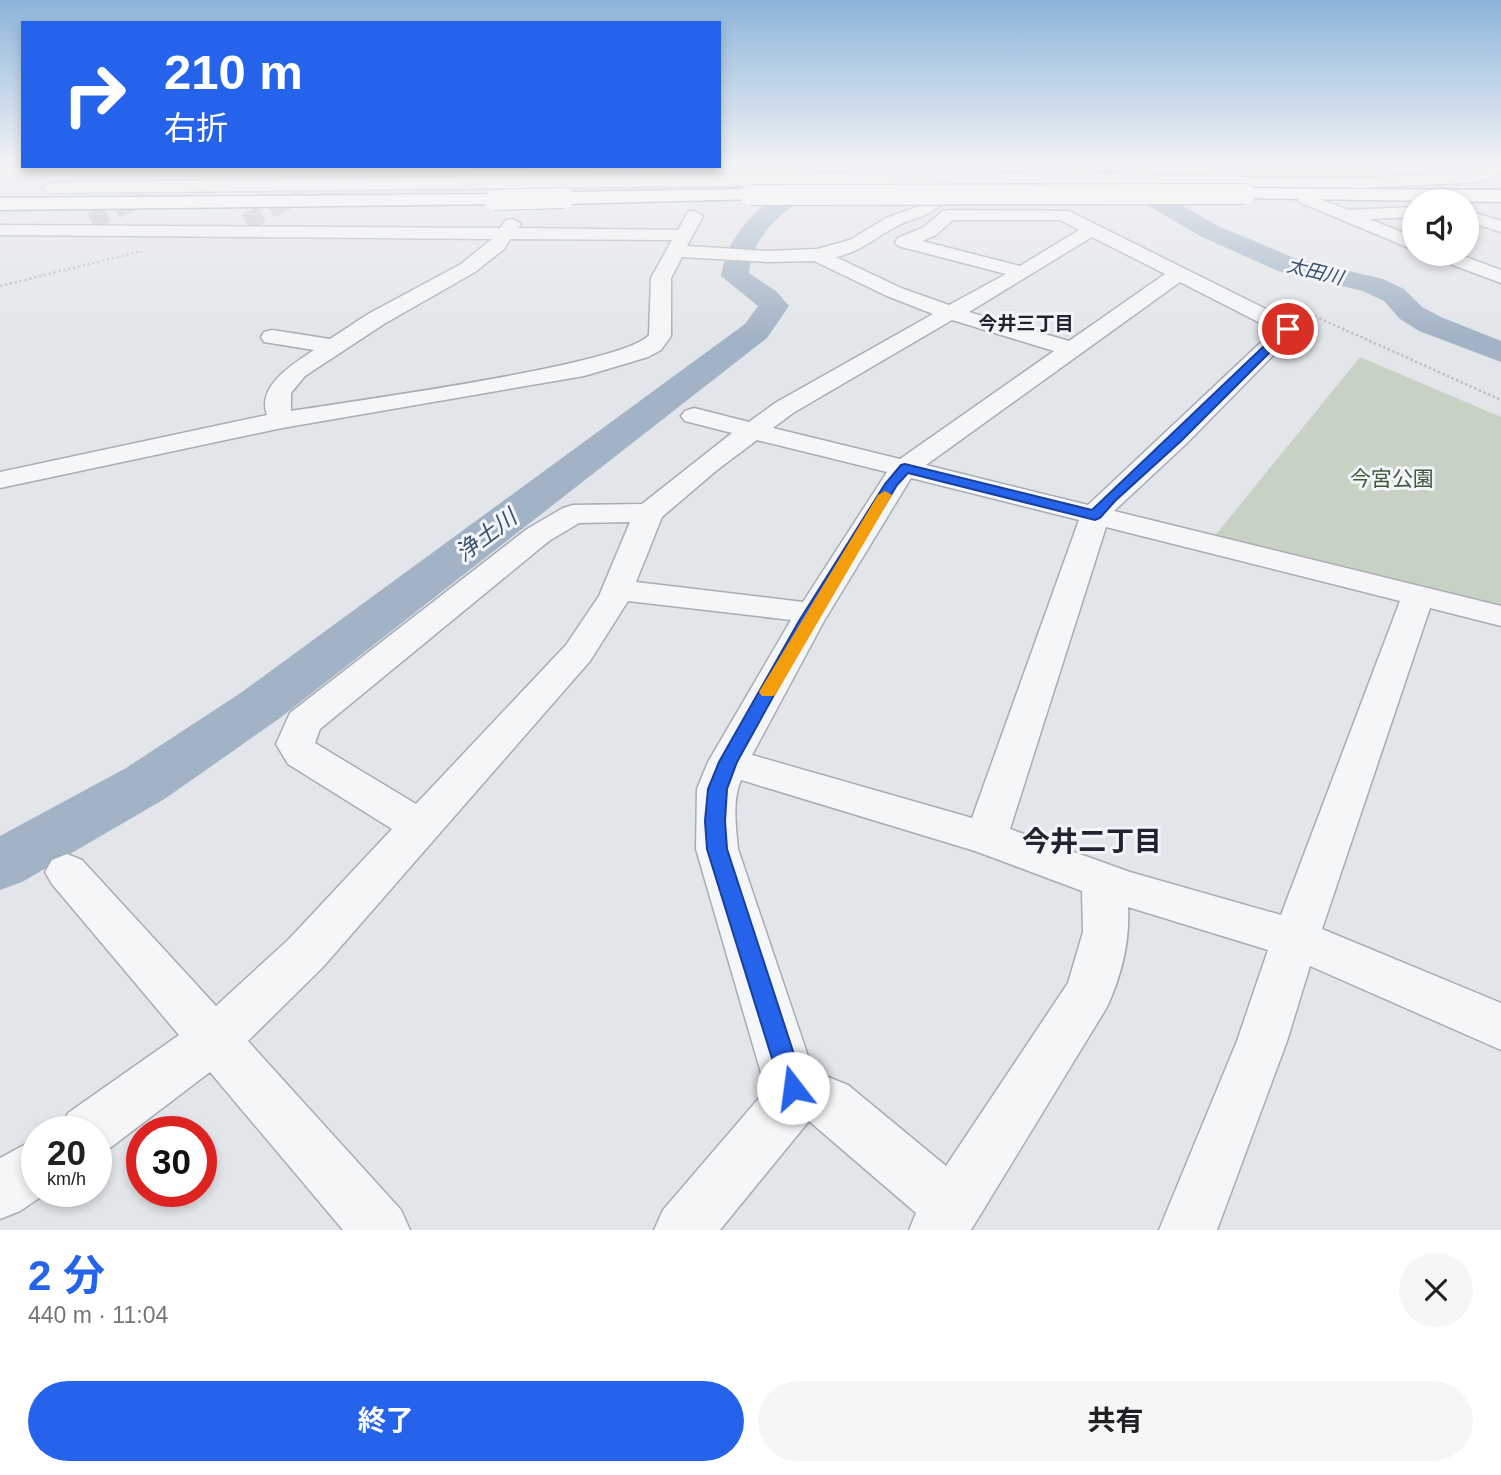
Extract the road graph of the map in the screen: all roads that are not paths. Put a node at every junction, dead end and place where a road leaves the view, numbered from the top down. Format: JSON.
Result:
{"nodes":[{"id":1,"x":91,"y":221,"type":"tunnel mouth"},
{"id":2,"x":514,"y":221,"type":"edge"},
{"id":3,"x":691,"y":221,"type":"edge"},
{"id":4,"x":892,"y":221,"type":"edge"},
{"id":5,"x":941,"y":221,"type":"edge"},
{"id":6,"x":1075,"y":221,"type":"edge"},
{"id":7,"x":1359,"y":221,"type":"edge"},
{"id":8,"x":246,"y":222,"type":"tunnel mouth"},
{"id":9,"x":1089,"y":229,"type":"junction"},
{"id":10,"x":0,"y":230,"type":"edge"},
{"id":11,"x":72,"y":230,"type":"junction"},
{"id":12,"x":228,"y":231,"type":"junction"},
{"id":13,"x":505,"y":234,"type":"junction"},
{"id":14,"x":1402,"y":239,"type":"edge"},
{"id":15,"x":679,"y":243,"type":"junction"},
{"id":16,"x":815,"y":254,"type":"junction"},
{"id":17,"x":1472,"y":266,"type":"edge"},
{"id":18,"x":1022,"y":271,"type":"junction"},
{"id":19,"x":1179,"y":273,"type":"junction"},
{"id":20,"x":1501,"y":277,"type":"edge"},
{"id":21,"x":951,"y":313,"type":"junction"},
{"id":22,"x":272,"y":337,"type":"dead end"},
{"id":23,"x":332,"y":346,"type":"junction"},
{"id":24,"x":1071,"y":349,"type":"junction"},
{"id":25,"x":694,"y":416,"type":"dead end"},
{"id":26,"x":282,"y":419,"type":"junction"},
{"id":27,"x":750,"y":430,"type":"junction"},
{"id":28,"x":905,"y":468,"type":"junction"},
{"id":29,"x":0,"y":480,"type":"edge"},
{"id":30,"x":649,"y":513,"type":"junction"},
{"id":31,"x":1095,"y":515,"type":"junction"},
{"id":32,"x":618,"y":590,"type":"junction"},
{"id":33,"x":1418,"y":595,"type":"junction"},
{"id":34,"x":813,"y":614,"type":"junction"},
{"id":35,"x":1501,"y":616,"type":"edge"},
{"id":36,"x":728,"y":762,"type":"junction"},
{"id":37,"x":420,"y":826,"type":"junction"},
{"id":38,"x":985,"y":838,"type":"junction"},
{"id":39,"x":67,"y":872,"type":"dead end"},
{"id":40,"x":1104,"y":881,"type":"junction"},
{"id":41,"x":1297,"y":939,"type":"junction"},
{"id":42,"x":1501,"y":1027,"type":"edge"},
{"id":43,"x":215,"y":1039,"type":"junction"},
{"id":44,"x":793,"y":1088,"type":"junction"},
{"id":45,"x":109,"y":1116,"type":"edge"},
{"id":46,"x":21,"y":1177,"type":"edge"},
{"id":47,"x":0,"y":1191,"type":"edge"},
{"id":48,"x":946,"y":1219,"type":"edge"},
{"id":49,"x":381,"y":1230,"type":"edge"},
{"id":50,"x":683,"y":1230,"type":"edge"},
{"id":51,"x":1188,"y":1230,"type":"edge"}],
"edges":[{"from":1,"to":11,"type":"street"},
{"from":2,"to":13,"type":"street"},
{"from":3,"to":15,"type":"street"},
{"from":4,"to":16,"type":"street"},
{"from":5,"to":18,"type":"street"},
{"from":6,"to":9,"type":"street"},
{"from":7,"to":14,"type":"street"},
{"from":8,"to":12,"type":"street"},
{"from":9,"to":18,"type":"street"},
{"from":9,"to":19,"type":"street"},
{"from":10,"to":11,"type":"street"},
{"from":11,"to":12,"type":"street"},
{"from":12,"to":13,"type":"street"},
{"from":13,"to":15,"type":"street"},
{"from":13,"to":23,"type":"street"},
{"from":15,"to":16,"type":"street"},
{"from":15,"to":26,"type":"street"},
{"from":16,"to":21,"type":"street"},
{"from":17,"to":20,"type":"street"},
{"from":18,"to":21,"type":"street"},
{"from":19,"to":24,"type":"street"},
{"from":19,"to":31,"type":"street"},
{"from":21,"to":24,"type":"street"},
{"from":21,"to":27,"type":"street"},
{"from":22,"to":23,"type":"street"},
{"from":23,"to":26,"type":"street"},
{"from":24,"to":28,"type":"street"},
{"from":25,"to":27,"type":"street"},
{"from":26,"to":29,"type":"street"},
{"from":27,"to":28,"type":"street"},
{"from":27,"to":30,"type":"street"},
{"from":28,"to":31,"type":"street"},
{"from":28,"to":34,"type":"street"},
{"from":30,"to":32,"type":"street"},
{"from":30,"to":37,"type":"street"},
{"from":31,"to":33,"type":"street"},
{"from":31,"to":38,"type":"street"},
{"from":32,"to":34,"type":"street"},
{"from":32,"to":37,"type":"street"},
{"from":33,"to":35,"type":"street"},
{"from":33,"to":41,"type":"street"},
{"from":34,"to":36,"type":"street"},
{"from":36,"to":38,"type":"street"},
{"from":36,"to":44,"type":"street"},
{"from":37,"to":43,"type":"street"},
{"from":38,"to":40,"type":"street"},
{"from":39,"to":43,"type":"street"},
{"from":40,"to":41,"type":"street"},
{"from":40,"to":48,"type":"street"},
{"from":41,"to":42,"type":"street"},
{"from":41,"to":51,"type":"street"},
{"from":43,"to":45,"type":"street"},
{"from":43,"to":49,"type":"street"},
{"from":44,"to":48,"type":"street"},
{"from":44,"to":50,"type":"street"},
{"from":46,"to":47,"type":"street"}]}
